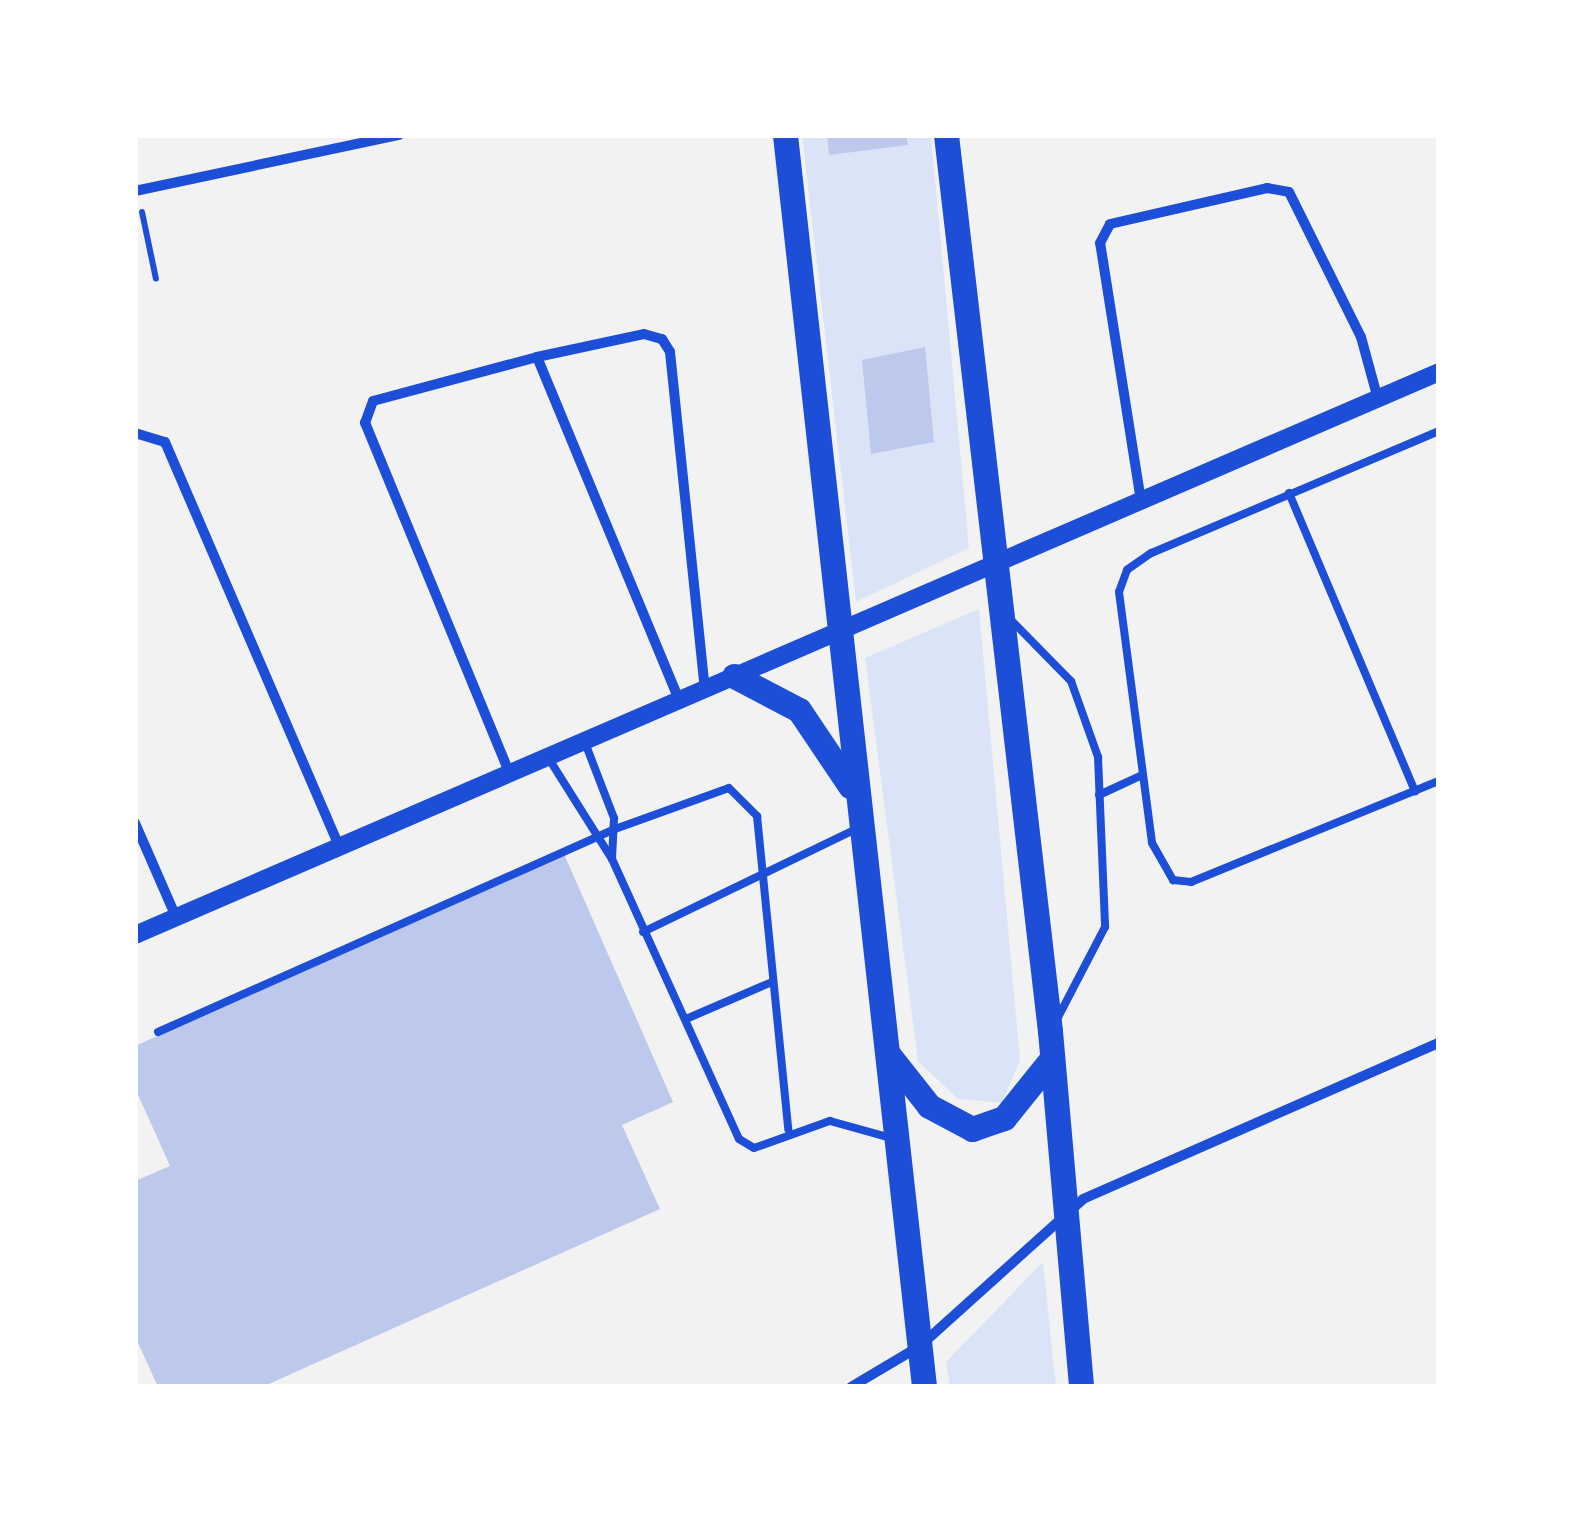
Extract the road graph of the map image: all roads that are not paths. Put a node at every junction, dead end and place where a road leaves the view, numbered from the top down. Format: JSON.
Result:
{"nodes":[{"id":1,"x":399,"y":135,"type":"edge"},
{"id":2,"x":785,"y":135,"type":"edge"},
{"id":3,"x":946,"y":135,"type":"edge"},
{"id":4,"x":136,"y":191,"type":"edge"},
{"id":5,"x":537,"y":358,"type":"junction"},
{"id":6,"x":1439,"y":372,"type":"edge"},
{"id":7,"x":1378,"y":399,"type":"junction"},
{"id":8,"x":1439,"y":431,"type":"edge"},
{"id":9,"x":135,"y":433,"type":"edge"},
{"id":10,"x":1289,"y":493,"type":"junction"},
{"id":11,"x":1141,"y":501,"type":"junction"},
{"id":12,"x":999,"y":562,"type":"junction"},
{"id":13,"x":1003,"y":613,"type":"junction"},
{"id":14,"x":835,"y":632,"type":"junction"},
{"id":15,"x":734,"y":676,"type":"junction"},
{"id":16,"x":705,"y":689,"type":"junction"},
{"id":17,"x":679,"y":700,"type":"junction"},
{"id":18,"x":584,"y":739,"type":"junction"},
{"id":19,"x":546,"y":755,"type":"junction"},
{"id":20,"x":509,"y":772,"type":"junction"},
{"id":21,"x":1140,"y":776,"type":"junction"},
{"id":22,"x":1439,"y":781,"type":"edge"},
{"id":23,"x":1416,"y":791,"type":"junction"},
{"id":24,"x":1099,"y":795,"type":"junction"},
{"id":25,"x":861,"y":815,"type":"junction"},
{"id":26,"x":135,"y":823,"type":"edge"},
{"id":27,"x":616,"y":828,"type":"junction"},
{"id":28,"x":594,"y":839,"type":"junction"},
{"id":29,"x":339,"y":846,"type":"junction"},
{"id":30,"x":612,"y":859,"type":"junction"},
{"id":31,"x":764,"y":878,"type":"junction"},
{"id":32,"x":176,"y":918,"type":"junction"},
{"id":33,"x":644,"y":932,"type":"junction"},
{"id":34,"x":135,"y":935,"type":"edge"},
{"id":35,"x":772,"y":982,"type":"junction"},
{"id":36,"x":686,"y":1020,"type":"junction"},
{"id":37,"x":1050,"y":1031,"type":"junction"},
{"id":38,"x":158,"y":1032,"type":"dead end"},
{"id":39,"x":1439,"y":1043,"type":"edge"},
{"id":40,"x":885,"y":1050,"type":"junction"},
{"id":41,"x":1050,"y":1061,"type":"junction"},
{"id":42,"x":788,"y":1130,"type":"junction"},
{"id":43,"x":894,"y":1139,"type":"junction"},
{"id":44,"x":1064,"y":1212,"type":"junction"},
{"id":45,"x":920,"y":1346,"type":"junction"},
{"id":46,"x":851,"y":1387,"type":"edge"},
{"id":47,"x":924,"y":1387,"type":"edge"},
{"id":48,"x":1081,"y":1387,"type":"edge"}],
"edges":[{"from":1,"to":4,"type":"street"},
{"from":2,"to":14,"type":"main road"},
{"from":3,"to":12,"type":"main road"},
{"from":5,"to":16,"type":"street"},
{"from":5,"to":17,"type":"street"},
{"from":5,"to":20,"type":"street"},
{"from":6,"to":7,"type":"street"},
{"from":7,"to":11,"type":"street"},
{"from":7,"to":11,"type":"street"},
{"from":8,"to":10,"type":"lane"},
{"from":9,"to":29,"type":"street"},
{"from":10,"to":21,"type":"lane"},
{"from":10,"to":23,"type":"lane"},
{"from":11,"to":12,"type":"street"},
{"from":12,"to":13,"type":"main road"},
{"from":12,"to":14,"type":"street"},
{"from":13,"to":24,"type":"lane"},
{"from":13,"to":37,"type":"main road"},
{"from":14,"to":15,"type":"street"},
{"from":14,"to":25,"type":"main road"},
{"from":15,"to":16,"type":"street"},
{"from":15,"to":25,"type":"main road"},
{"from":16,"to":17,"type":"street"},
{"from":17,"to":18,"type":"street"},
{"from":18,"to":19,"type":"street"},
{"from":18,"to":27,"type":"lane"},
{"from":19,"to":20,"type":"street"},
{"from":19,"to":28,"type":"lane"},
{"from":20,"to":29,"type":"street"},
{"from":21,"to":23,"type":"lane"},
{"from":21,"to":24,"type":"lane"},
{"from":22,"to":23,"type":"lane"},
{"from":24,"to":37,"type":"lane"},
{"from":25,"to":31,"type":"lane"},
{"from":25,"to":40,"type":"main road"},
{"from":26,"to":32,"type":"street"},
{"from":27,"to":28,"type":"lane"},
{"from":27,"to":30,"type":"lane"},
{"from":27,"to":31,"type":"lane"},
{"from":28,"to":30,"type":"lane"},
{"from":28,"to":38,"type":"lane"},
{"from":29,"to":32,"type":"street"},
{"from":30,"to":33,"type":"lane"},
{"from":31,"to":33,"type":"lane"},
{"from":31,"to":35,"type":"lane"},
{"from":32,"to":34,"type":"street"},
{"from":33,"to":36,"type":"lane"},
{"from":35,"to":36,"type":"lane"},
{"from":35,"to":42,"type":"lane"},
{"from":36,"to":42,"type":"lane"},
{"from":37,"to":41,"type":"main road"},
{"from":39,"to":44,"type":"street"},
{"from":40,"to":41,"type":"main road"},
{"from":40,"to":43,"type":"main road"},
{"from":41,"to":44,"type":"main road"},
{"from":42,"to":43,"type":"lane"},
{"from":43,"to":45,"type":"main road"},
{"from":44,"to":45,"type":"street"},
{"from":44,"to":48,"type":"main road"},
{"from":45,"to":46,"type":"street"},
{"from":45,"to":47,"type":"main road"}]}
